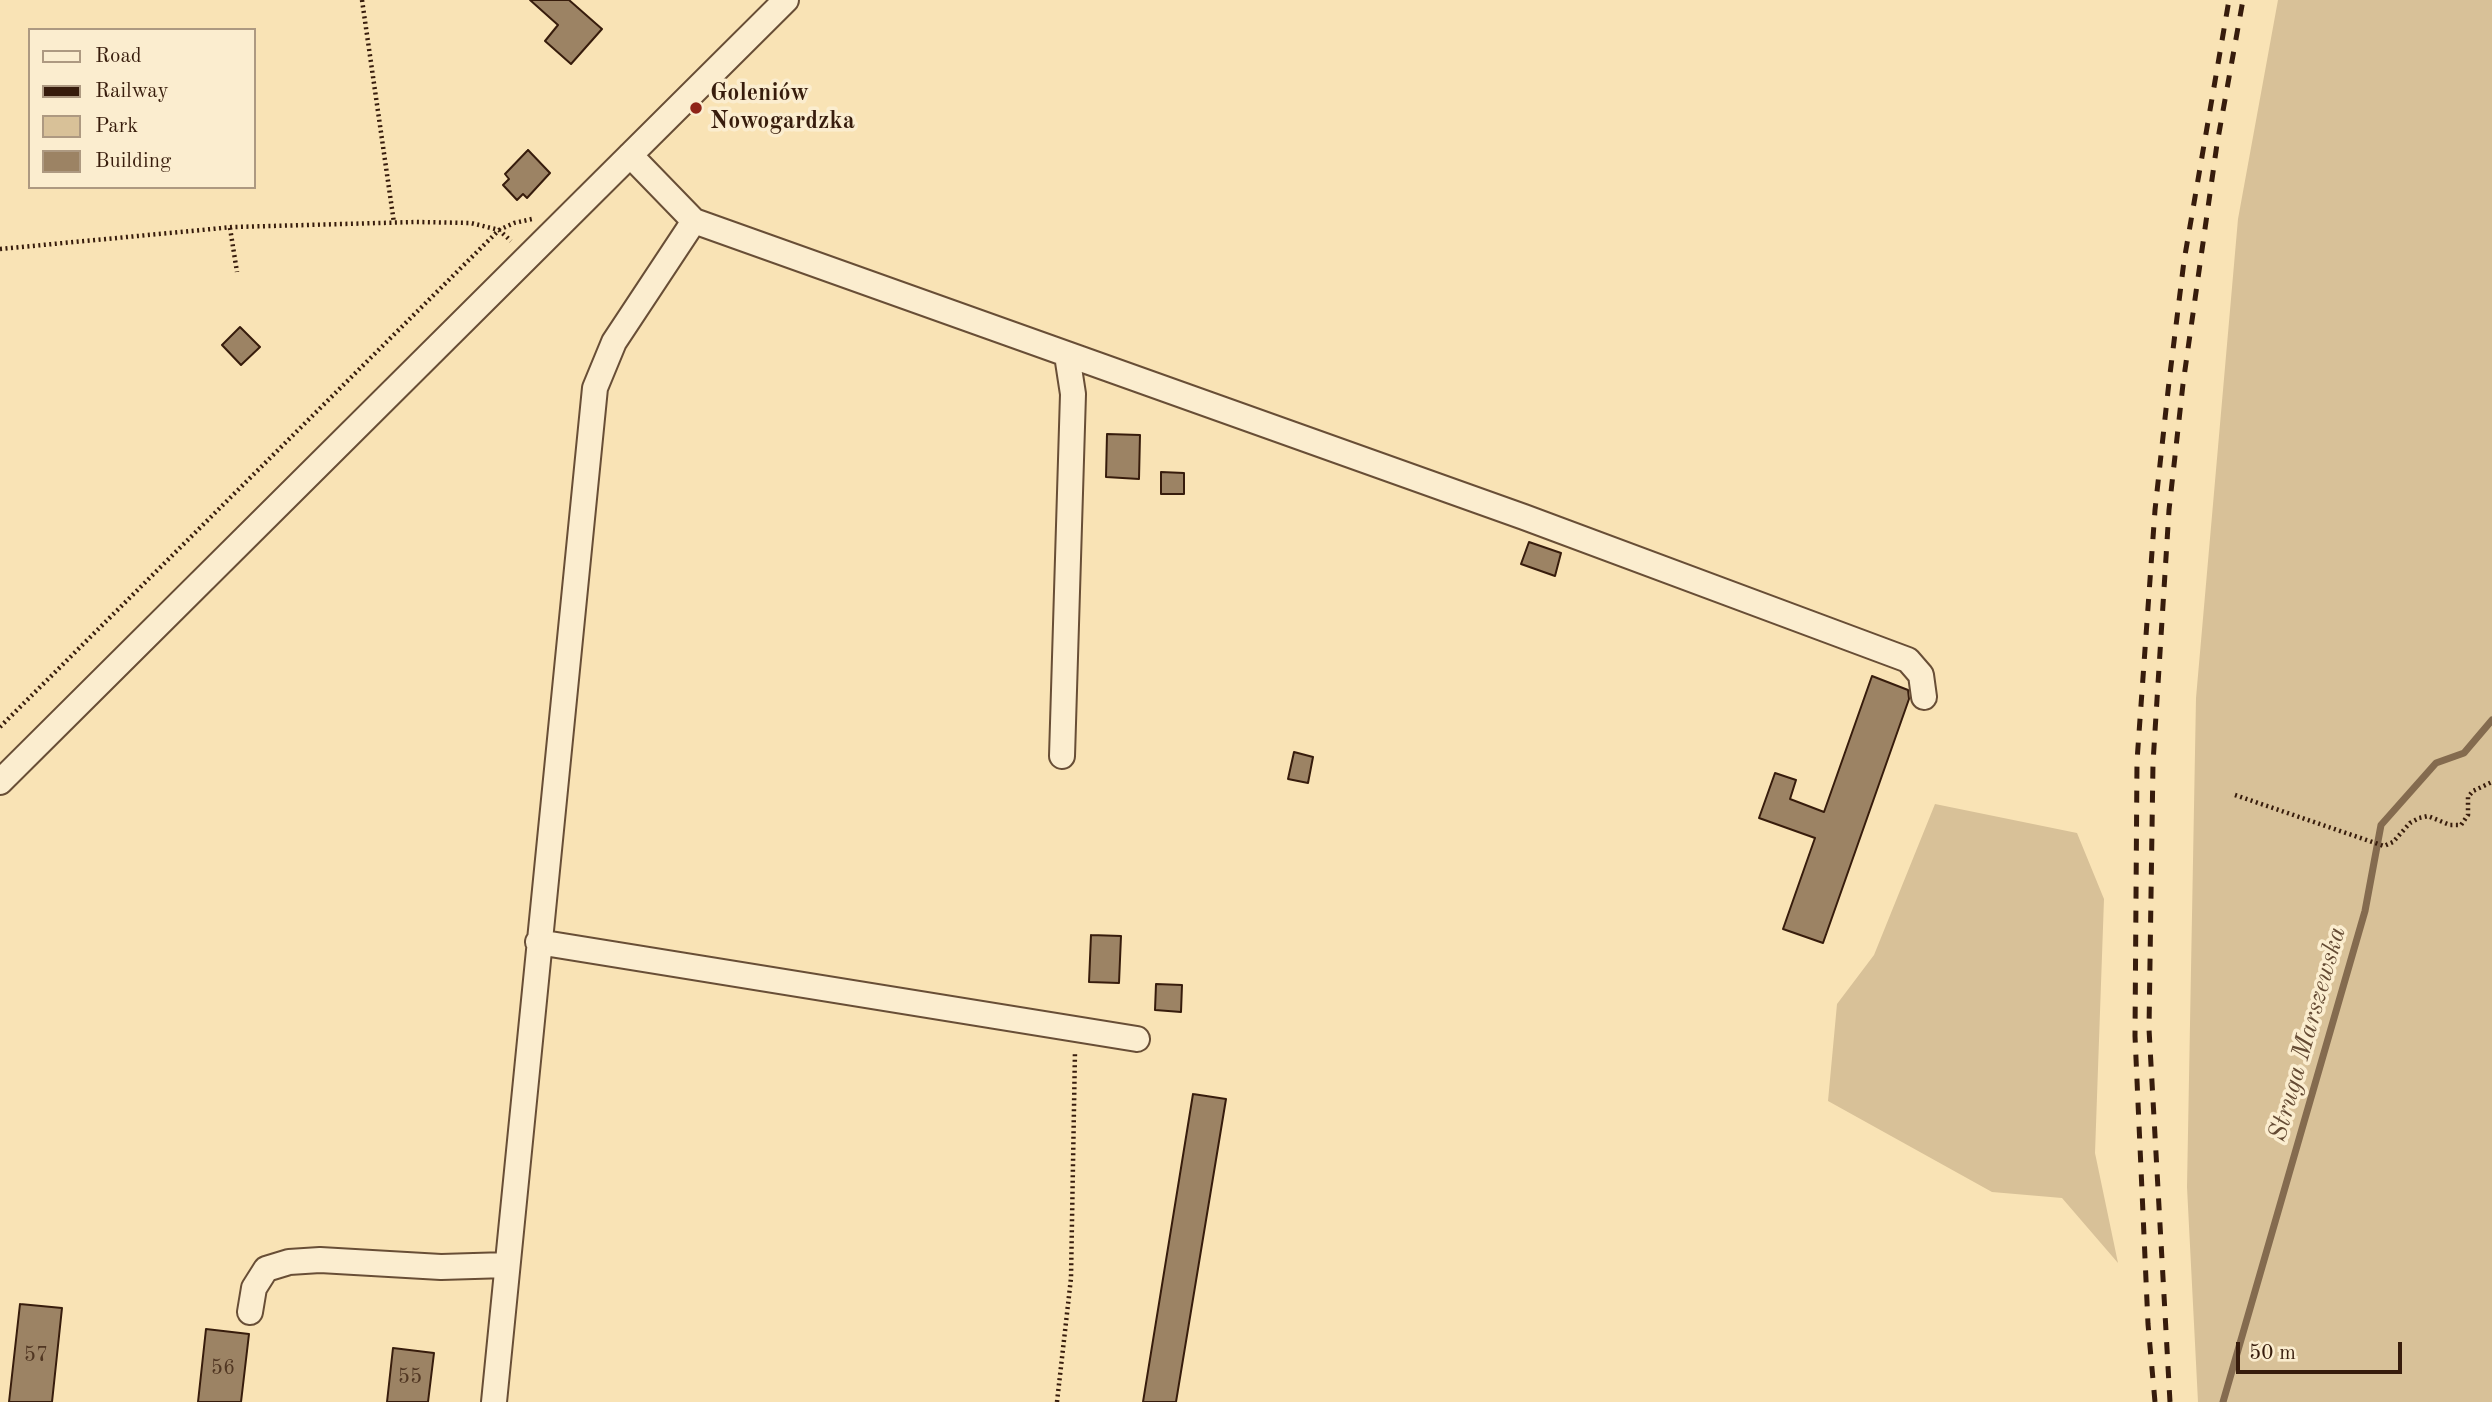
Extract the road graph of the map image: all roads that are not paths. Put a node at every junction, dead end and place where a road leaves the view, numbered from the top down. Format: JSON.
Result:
{"nodes":[{"id":1,"x":786,"y":0,"type":"edge"},
{"id":2,"x":630,"y":155,"type":"junction"},
{"id":3,"x":694,"y":221,"type":"junction"},
{"id":4,"x":1067,"y":355,"type":"junction"},
{"id":5,"x":1924,"y":697,"type":"dead end"},
{"id":6,"x":1062,"y":756,"type":"dead end"},
{"id":7,"x":0,"y":782,"type":"edge"},
{"id":8,"x":538,"y":942,"type":"junction"},
{"id":9,"x":1137,"y":1039,"type":"dead end"},
{"id":10,"x":507,"y":1265,"type":"junction"},
{"id":11,"x":250,"y":1312,"type":"dead end"},
{"id":12,"x":494,"y":1402,"type":"edge"}],
"edges":[{"from":1,"to":2,"type":"street"},
{"from":2,"to":3,"type":"street"},
{"from":2,"to":7,"type":"street"},
{"from":3,"to":4,"type":"street"},
{"from":3,"to":8,"type":"street"},
{"from":4,"to":5,"type":"street"},
{"from":4,"to":6,"type":"street"},
{"from":8,"to":9,"type":"street"},
{"from":8,"to":10,"type":"street"},
{"from":10,"to":11,"type":"street"},
{"from":10,"to":12,"type":"street"}]}
